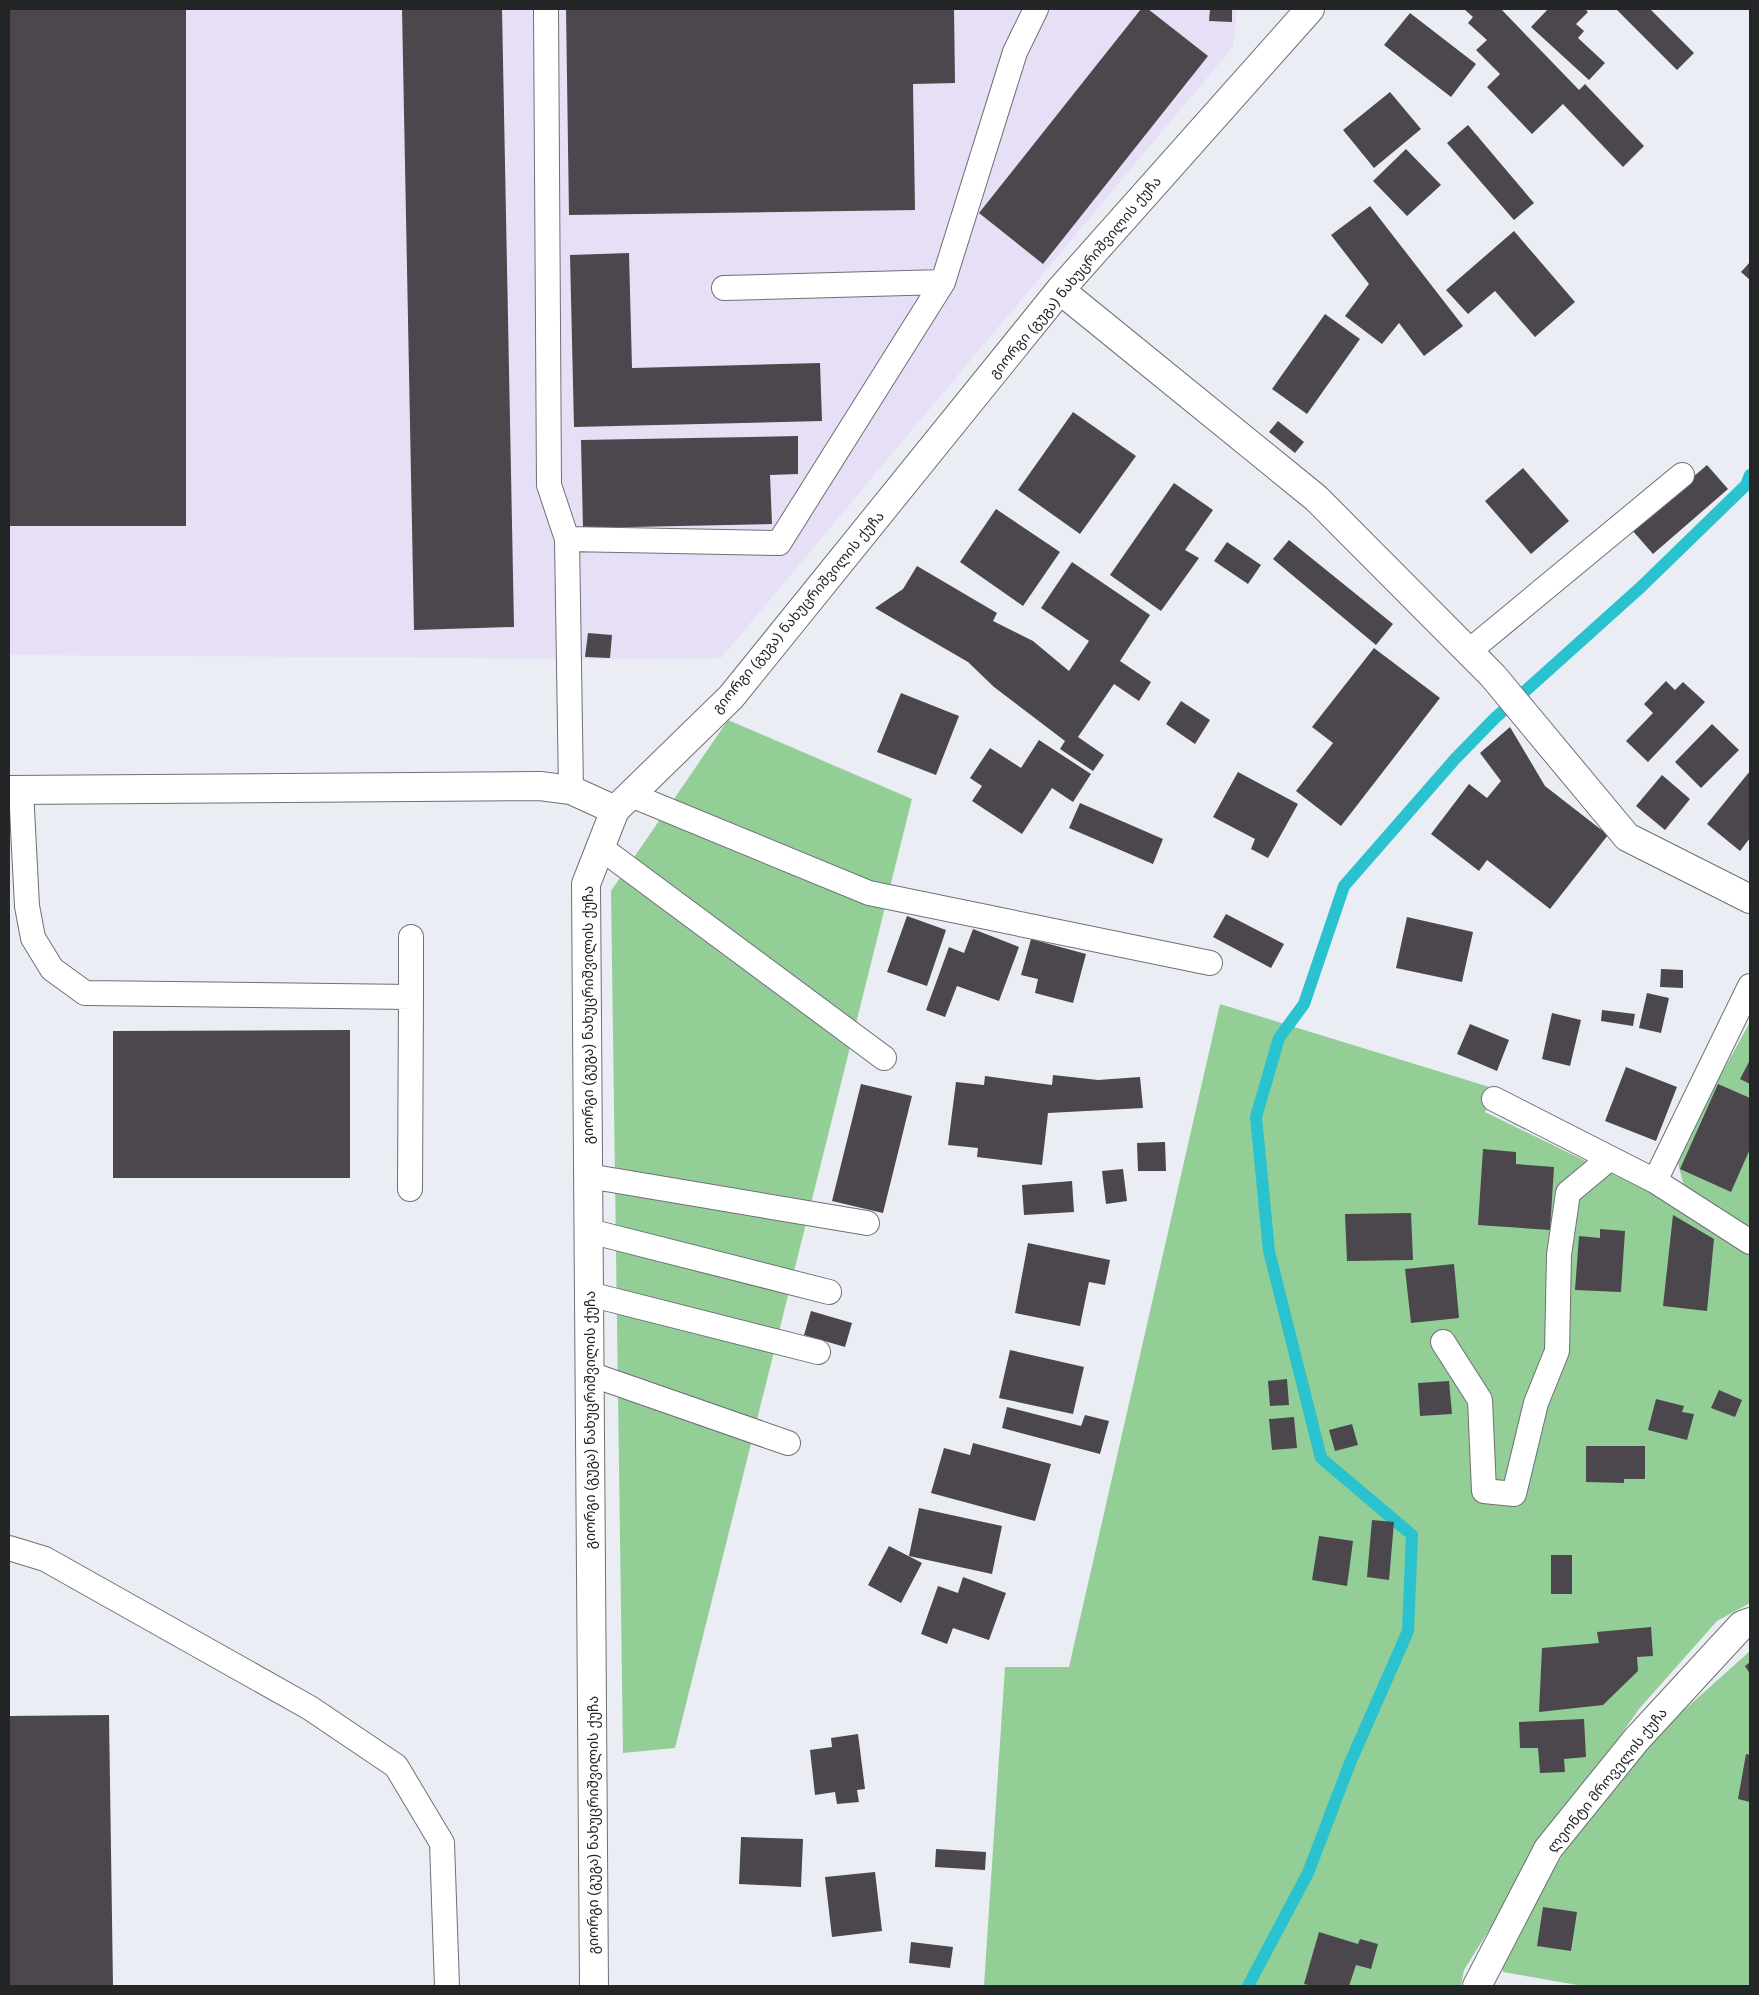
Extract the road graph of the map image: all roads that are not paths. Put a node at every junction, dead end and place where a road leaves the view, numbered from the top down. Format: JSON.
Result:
{"nodes":[{"id":1,"x":546,"y":9,"type":"edge"},
{"id":2,"x":1036,"y":9,"type":"edge"},
{"id":3,"x":1310,"y":9,"type":"edge"},
{"id":4,"x":943,"y":282,"type":"junction"},
{"id":5,"x":724,"y":288,"type":"dead end"},
{"id":6,"x":1060,"y":290,"type":"junction"},
{"id":7,"x":1682,"y":475,"type":"dead end"},
{"id":8,"x":567,"y":539,"type":"junction"},
{"id":9,"x":1468,"y":652,"type":"junction"},
{"id":10,"x":15,"y":790,"type":"edge"},
{"id":11,"x":571,"y":790,"type":"junction"},
{"id":12,"x":623,"y":802,"type":"junction"},
{"id":13,"x":601,"y":848,"type":"junction"},
{"id":14,"x":1750,"y":899,"type":"edge"},
{"id":15,"x":411,"y":937,"type":"dead end"},
{"id":16,"x":1210,"y":963,"type":"dead end"},
{"id":17,"x":1750,"y":986,"type":"edge"},
{"id":18,"x":411,"y":997,"type":"junction"},
{"id":19,"x":884,"y":1058,"type":"dead end"},
{"id":20,"x":1494,"y":1098,"type":"dead end"},
{"id":21,"x":1610,"y":1158,"type":"junction"},
{"id":22,"x":588,"y":1176,"type":"junction"},
{"id":23,"x":1655,"y":1181,"type":"junction"},
{"id":24,"x":410,"y":1189,"type":"dead end"},
{"id":25,"x":867,"y":1223,"type":"dead end"},
{"id":26,"x":589,"y":1231,"type":"junction"},
{"id":27,"x":1750,"y":1242,"type":"edge"},
{"id":28,"x":829,"y":1292,"type":"dead end"},
{"id":29,"x":589,"y":1294,"type":"junction"},
{"id":30,"x":1443,"y":1342,"type":"dead end"},
{"id":31,"x":818,"y":1352,"type":"dead end"},
{"id":32,"x":590,"y":1374,"type":"junction"},
{"id":33,"x":788,"y":1443,"type":"dead end"},
{"id":34,"x":9,"y":1548,"type":"edge"},
{"id":35,"x":1750,"y":1622,"type":"edge"},
{"id":36,"x":1483,"y":1985,"type":"edge"},
{"id":37,"x":447,"y":1986,"type":"edge"},
{"id":38,"x":594,"y":1986,"type":"edge"}],
"edges":[{"from":1,"to":8,"type":"lane"},
{"from":2,"to":4,"type":"lane"},
{"from":3,"to":6,"type":"street","name":"გიორგი (გუგა) ნახუცრიშვილის ქუჩა"},
{"from":4,"to":5,"type":"lane"},
{"from":4,"to":8,"type":"lane"},
{"from":6,"to":9,"type":"street"},
{"from":6,"to":12,"type":"street","name":"გიორგი (გუგა) ნახუცრიშვილის ქუჩა"},
{"from":7,"to":9,"type":"lane"},
{"from":8,"to":11,"type":"lane"},
{"from":9,"to":14,"type":"street"},
{"from":10,"to":11,"type":"street"},
{"from":10,"to":18,"type":"lane"},
{"from":11,"to":12,"type":"street"},
{"from":12,"to":13,"type":"street","name":"გიორგი (გუგა) ნახუცრიშვილის ქუჩა"},
{"from":12,"to":16,"type":"lane"},
{"from":13,"to":19,"type":"lane"},
{"from":13,"to":22,"type":"street","name":"გიორგი (გუგა) ნახუცრიშვილის ქუჩა"},
{"from":15,"to":18,"type":"lane"},
{"from":17,"to":23,"type":"lane"},
{"from":18,"to":24,"type":"lane"},
{"from":20,"to":21,"type":"lane"},
{"from":21,"to":23,"type":"lane"},
{"from":21,"to":30,"type":"lane"},
{"from":22,"to":25,"type":"lane"},
{"from":22,"to":26,"type":"street","name":"გიორგი (გუგა) ნახუცრიშვილის ქუჩა"},
{"from":23,"to":27,"type":"lane"},
{"from":26,"to":28,"type":"lane"},
{"from":26,"to":29,"type":"street","name":"გიორგი (გუგა) ნახუცრიშვილის ქუჩა"},
{"from":29,"to":31,"type":"lane"},
{"from":29,"to":32,"type":"street","name":"გიორგი (გუგა) ნახუცრიშვილის ქუჩა"},
{"from":32,"to":33,"type":"lane"},
{"from":32,"to":38,"type":"street","name":"გიორგი (გუგა) ნახუცრიშვილის ქუჩა"},
{"from":34,"to":37,"type":"lane"},
{"from":35,"to":36,"type":"street","name":"ლეონტი მროველის ქუჩა"}]}
